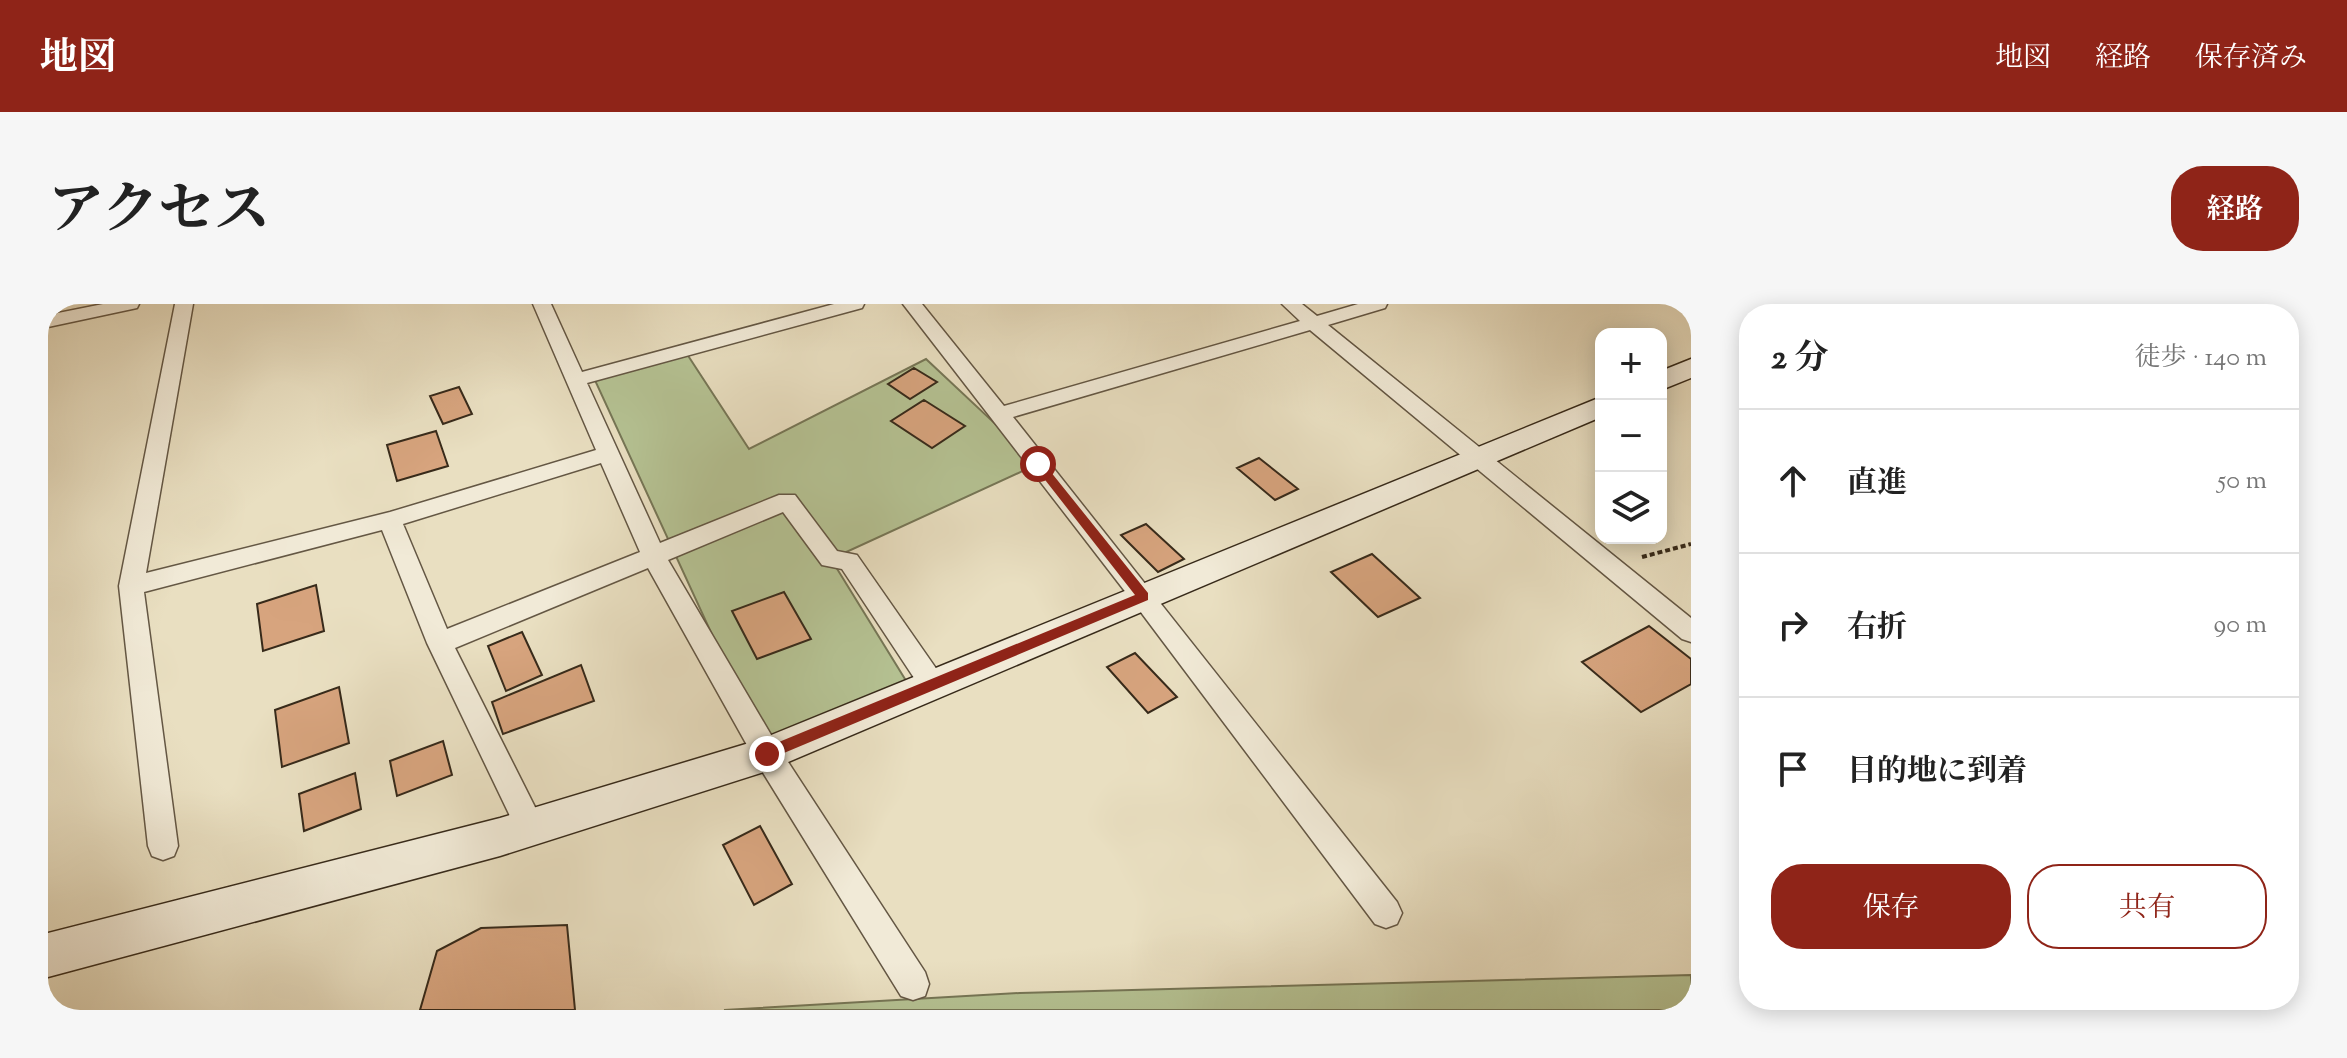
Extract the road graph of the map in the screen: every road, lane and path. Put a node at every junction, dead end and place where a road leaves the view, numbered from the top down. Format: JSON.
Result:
{"nodes":[{"id":1,"x":130,"y":304,"type":"edge"},
{"id":2,"x":184,"y":304,"type":"edge"},
{"id":3,"x":542,"y":304,"type":"edge"},
{"id":4,"x":855,"y":304,"type":"edge"},
{"id":5,"x":912,"y":304,"type":"edge"},
{"id":6,"x":1291,"y":304,"type":"edge"},
{"id":7,"x":1378,"y":304,"type":"edge"},
{"id":8,"x":70,"y":311,"type":"edge"},
{"id":9,"x":48,"y":321,"type":"edge"},
{"id":10,"x":1314,"y":323,"type":"junction"},
{"id":11,"x":1691,"y":368,"type":"edge"},
{"id":12,"x":1667,"y":378,"type":"edge"},
{"id":13,"x":576,"y":380,"type":"junction"},
{"id":14,"x":1595,"y":408,"type":"edge"},
{"id":15,"x":999,"y":414,"type":"junction"},
{"id":16,"x":610,"y":453,"type":"junction"},
{"id":17,"x":1477,"y":457,"type":"junction"},
{"id":18,"x":390,"y":520,"type":"junction"},
{"id":19,"x":1691,"y":544,"type":"edge"},
{"id":20,"x":654,"y":557,"type":"junction"},
{"id":21,"x":1610,"y":565,"type":"junction"},
{"id":22,"x":131,"y":586,"type":"junction"},
{"id":23,"x":1143,"y":596,"type":"junction"},
{"id":24,"x":1691,"y":632,"type":"edge"},
{"id":25,"x":440,"y":643,"type":"junction"},
{"id":26,"x":933,"y":685,"type":"junction"},
{"id":27,"x":767,"y":754,"type":"junction"},
{"id":28,"x":531,"y":829,"type":"junction"},
{"id":29,"x":163,"y":846,"type":"dead end"},
{"id":30,"x":1386,"y":913,"type":"dead end"},
{"id":31,"x":48,"y":955,"type":"edge"},
{"id":32,"x":913,"y":984,"type":"dead end"}],
"edges":[{"from":1,"to":8,"type":"street"},
{"from":2,"to":22,"type":"street"},
{"from":3,"to":13,"type":"street"},
{"from":4,"to":13,"type":"street"},
{"from":5,"to":15,"type":"street"},
{"from":6,"to":10,"type":"street"},
{"from":7,"to":10,"type":"street"},
{"from":8,"to":9,"type":"street"},
{"from":10,"to":15,"type":"street"},
{"from":10,"to":17,"type":"street"},
{"from":11,"to":12,"type":"street"},
{"from":13,"to":16,"type":"street"},
{"from":14,"to":17,"type":"street"},
{"from":15,"to":23,"type":"street"},
{"from":16,"to":18,"type":"street"},
{"from":16,"to":20,"type":"street"},
{"from":17,"to":21,"type":"street"},
{"from":17,"to":23,"type":"street"},
{"from":18,"to":22,"type":"street"},
{"from":18,"to":25,"type":"street"},
{"from":19,"to":21,"type":"path"},
{"from":20,"to":25,"type":"street"},
{"from":20,"to":26,"type":"street"},
{"from":20,"to":27,"type":"street"},
{"from":21,"to":24,"type":"street"},
{"from":22,"to":29,"type":"street"},
{"from":23,"to":26,"type":"street"},
{"from":23,"to":30,"type":"street"},
{"from":25,"to":28,"type":"street"},
{"from":26,"to":27,"type":"street"},
{"from":27,"to":28,"type":"street"},
{"from":27,"to":32,"type":"street"},
{"from":28,"to":31,"type":"street"}]}
